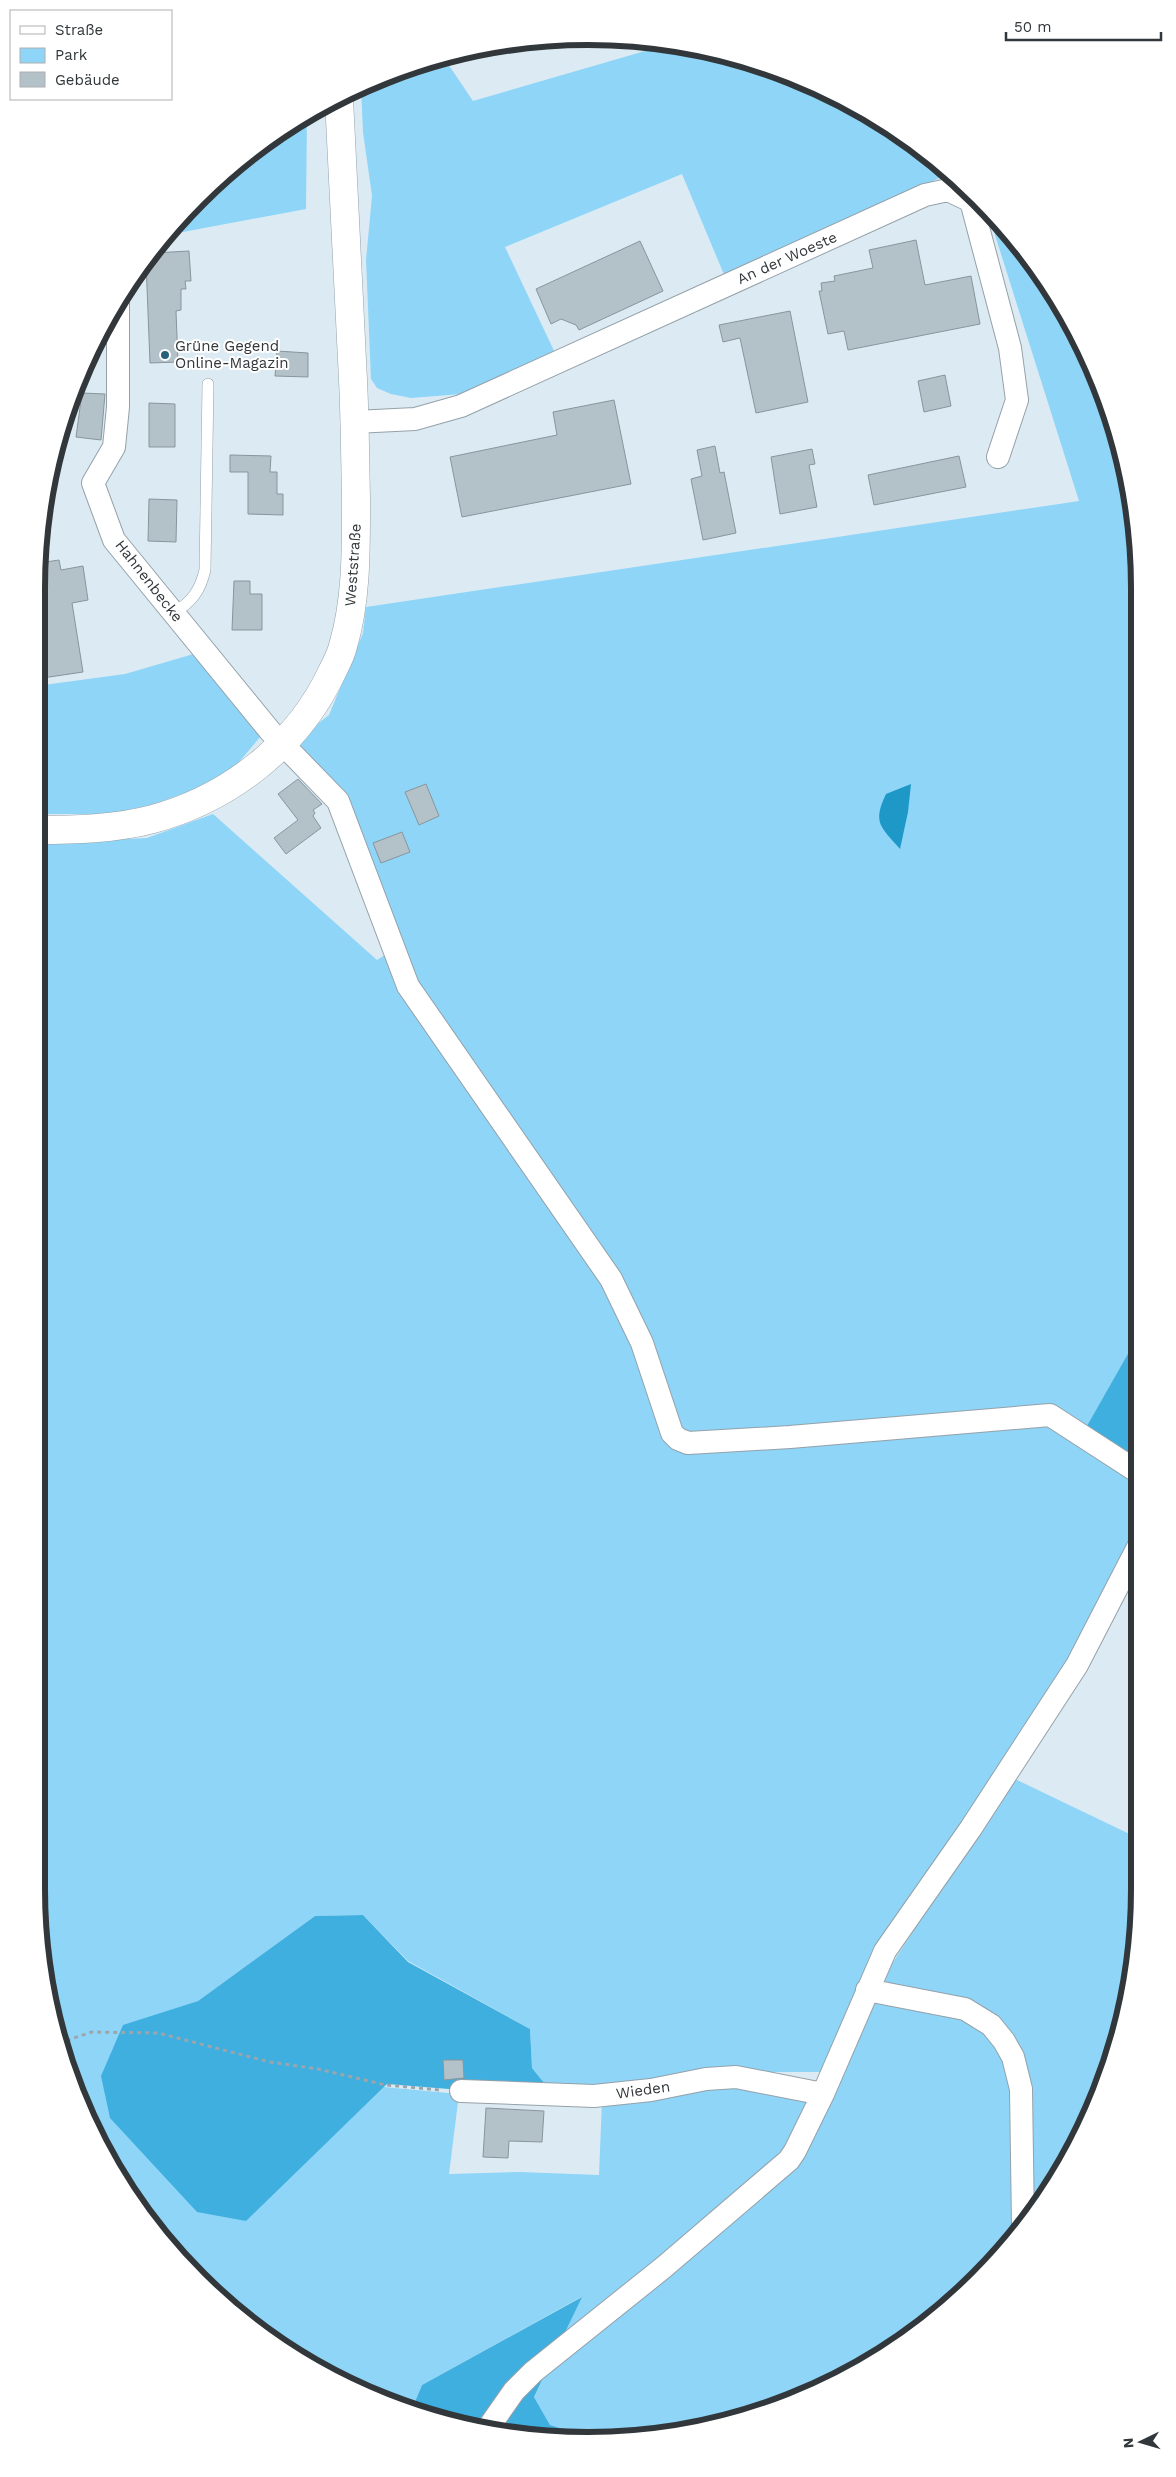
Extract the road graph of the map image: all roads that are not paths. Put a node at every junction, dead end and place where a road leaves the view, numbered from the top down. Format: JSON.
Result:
{"nodes":[{"id":1,"x":339,"y":106,"type":"edge"},
{"id":2,"x":953,"y":187,"type":"edge"},
{"id":3,"x":972,"y":204,"type":"edge"},
{"id":4,"x":118,"y":316,"type":"edge"},
{"id":5,"x":208,"y":384,"type":"dead end"},
{"id":6,"x":355,"y":422,"type":"junction"},
{"id":7,"x":998,"y":457,"type":"dead end"},
{"id":8,"x":173,"y":613,"type":"junction"},
{"id":9,"x":284,"y":743,"type":"junction"},
{"id":10,"x":45,"y":830,"type":"edge"},
{"id":11,"x":1131,"y":1467,"type":"edge"},
{"id":12,"x":1131,"y":1559,"type":"edge"},
{"id":13,"x":866,"y":1990,"type":"junction"},
{"id":14,"x":461,"y":2091,"type":"road end"},
{"id":15,"x":823,"y":2094,"type":"junction"},
{"id":16,"x":1023,"y":2214,"type":"edge"},
{"id":17,"x":491,"y":2423,"type":"edge"}],
"edges":[{"from":1,"to":6,"type":"main road","name":"Weststraße"},
{"from":2,"to":6,"type":"street","name":"An der Woeste"},
{"from":3,"to":7,"type":"street","name":"An der Woeste"},
{"from":4,"to":8,"type":"street","name":"Hahnenbecke"},
{"from":5,"to":8,"type":"lane"},
{"from":6,"to":9,"type":"main road","name":"Weststraße"},
{"from":8,"to":9,"type":"street","name":"Hahnenbecke"},
{"from":9,"to":10,"type":"main road","name":"Weststraße"},
{"from":9,"to":11,"type":"street","name":"Hahnenbecke"},
{"from":12,"to":13,"type":"street"},
{"from":13,"to":15,"type":"street"},
{"from":13,"to":16,"type":"street"},
{"from":14,"to":15,"type":"street","name":"Wieden"},
{"from":15,"to":17,"type":"street"}]}
